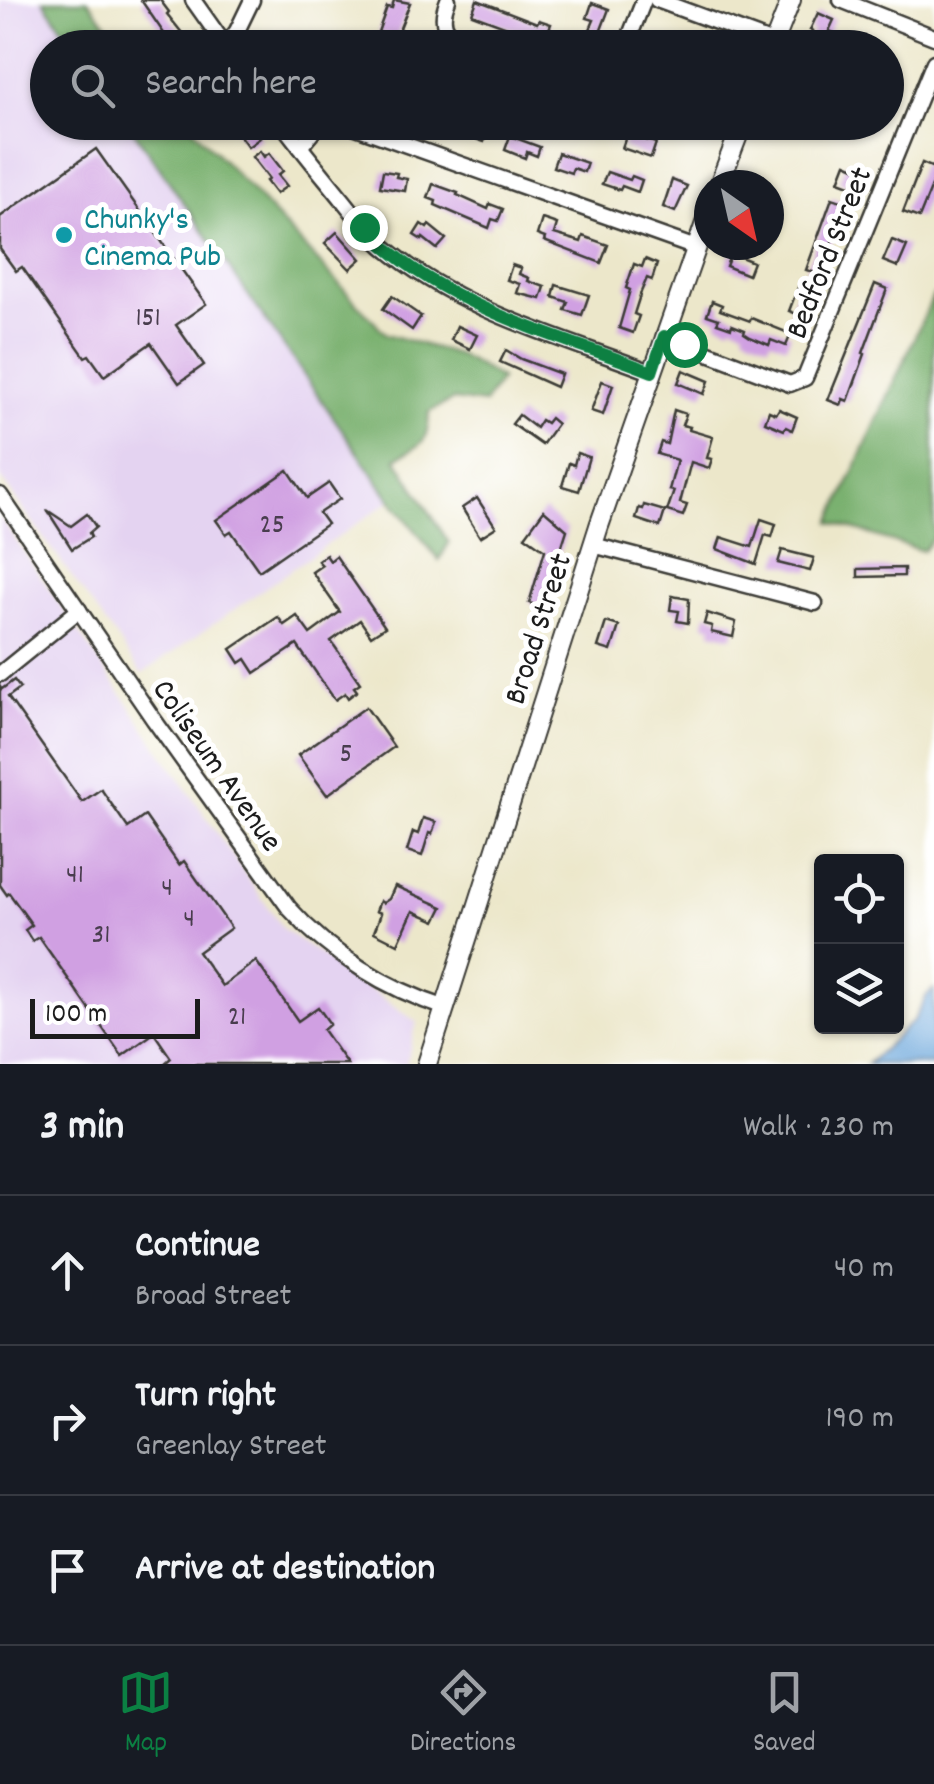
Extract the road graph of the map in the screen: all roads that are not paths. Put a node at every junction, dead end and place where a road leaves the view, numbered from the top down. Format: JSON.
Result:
{"nodes":[{"id":1,"x":193,"y":0,"type":"edge"},
{"id":2,"x":252,"y":0,"type":"edge"},
{"id":3,"x":448,"y":0,"type":"edge"},
{"id":4,"x":644,"y":0,"type":"edge"},
{"id":5,"x":657,"y":0,"type":"edge"},
{"id":6,"x":792,"y":0,"type":"edge"},
{"id":7,"x":841,"y":0,"type":"edge"},
{"id":8,"x":215,"y":30,"type":"edge"},
{"id":9,"x":238,"y":30,"type":"edge"},
{"id":10,"x":448,"y":30,"type":"edge"},
{"id":11,"x":632,"y":30,"type":"edge"},
{"id":12,"x":734,"y":30,"type":"edge"},
{"id":13,"x":779,"y":30,"type":"edge"},
{"id":14,"x":934,"y":37,"type":"edge"},
{"id":15,"x":934,"y":62,"type":"edge"},
{"id":16,"x":904,"y":135,"type":"edge"},
{"id":17,"x":294,"y":140,"type":"edge"},
{"id":18,"x":306,"y":140,"type":"edge"},
{"id":19,"x":393,"y":140,"type":"edge"},
{"id":20,"x":736,"y":140,"type":"edge"},
{"id":21,"x":902,"y":140,"type":"edge"},
{"id":22,"x":300,"y":148,"type":"junction"},
{"id":23,"x":725,"y":170,"type":"edge"},
{"id":24,"x":694,"y":247,"type":"edge"},
{"id":25,"x":694,"y":254,"type":"edge"},
{"id":26,"x":664,"y":336,"type":"junction"},
{"id":27,"x":652,"y":372,"type":"junction"},
{"id":28,"x":0,"y":495,"type":"edge"},
{"id":29,"x":593,"y":545,"type":"junction"},
{"id":30,"x":815,"y":603,"type":"dead end"},
{"id":31,"x":79,"y":610,"type":"junction"},
{"id":32,"x":0,"y":674,"type":"edge"},
{"id":33,"x":446,"y":1008,"type":"junction"},
{"id":34,"x":428,"y":1064,"type":"edge"}],
"edges":[{"from":1,"to":8,"type":"street"},
{"from":2,"to":9,"type":"street"},
{"from":3,"to":10,"type":"street"},
{"from":4,"to":11,"type":"street"},
{"from":5,"to":12,"type":"street"},
{"from":6,"to":13,"type":"main road"},
{"from":7,"to":14,"type":"street"},
{"from":15,"to":16,"type":"street","name":"Bedford Street"},
{"from":17,"to":22,"type":"street"},
{"from":18,"to":22,"type":"street"},
{"from":19,"to":24,"type":"street"},
{"from":20,"to":23,"type":"main road"},
{"from":21,"to":26,"type":"street","name":"Bedford Street"},
{"from":22,"to":27,"type":"street"},
{"from":25,"to":26,"type":"main road","name":"Broad Street"},
{"from":26,"to":27,"type":"main road","name":"Broad Street"},
{"from":27,"to":29,"type":"main road","name":"Broad Street"},
{"from":28,"to":31,"type":"street","name":"Coliseum Avenue"},
{"from":29,"to":30,"type":"street"},
{"from":29,"to":33,"type":"main road","name":"Broad Street"},
{"from":31,"to":32,"type":"street"},
{"from":31,"to":33,"type":"street","name":"Coliseum Avenue"},
{"from":33,"to":34,"type":"main road","name":"Broad Street"}]}
